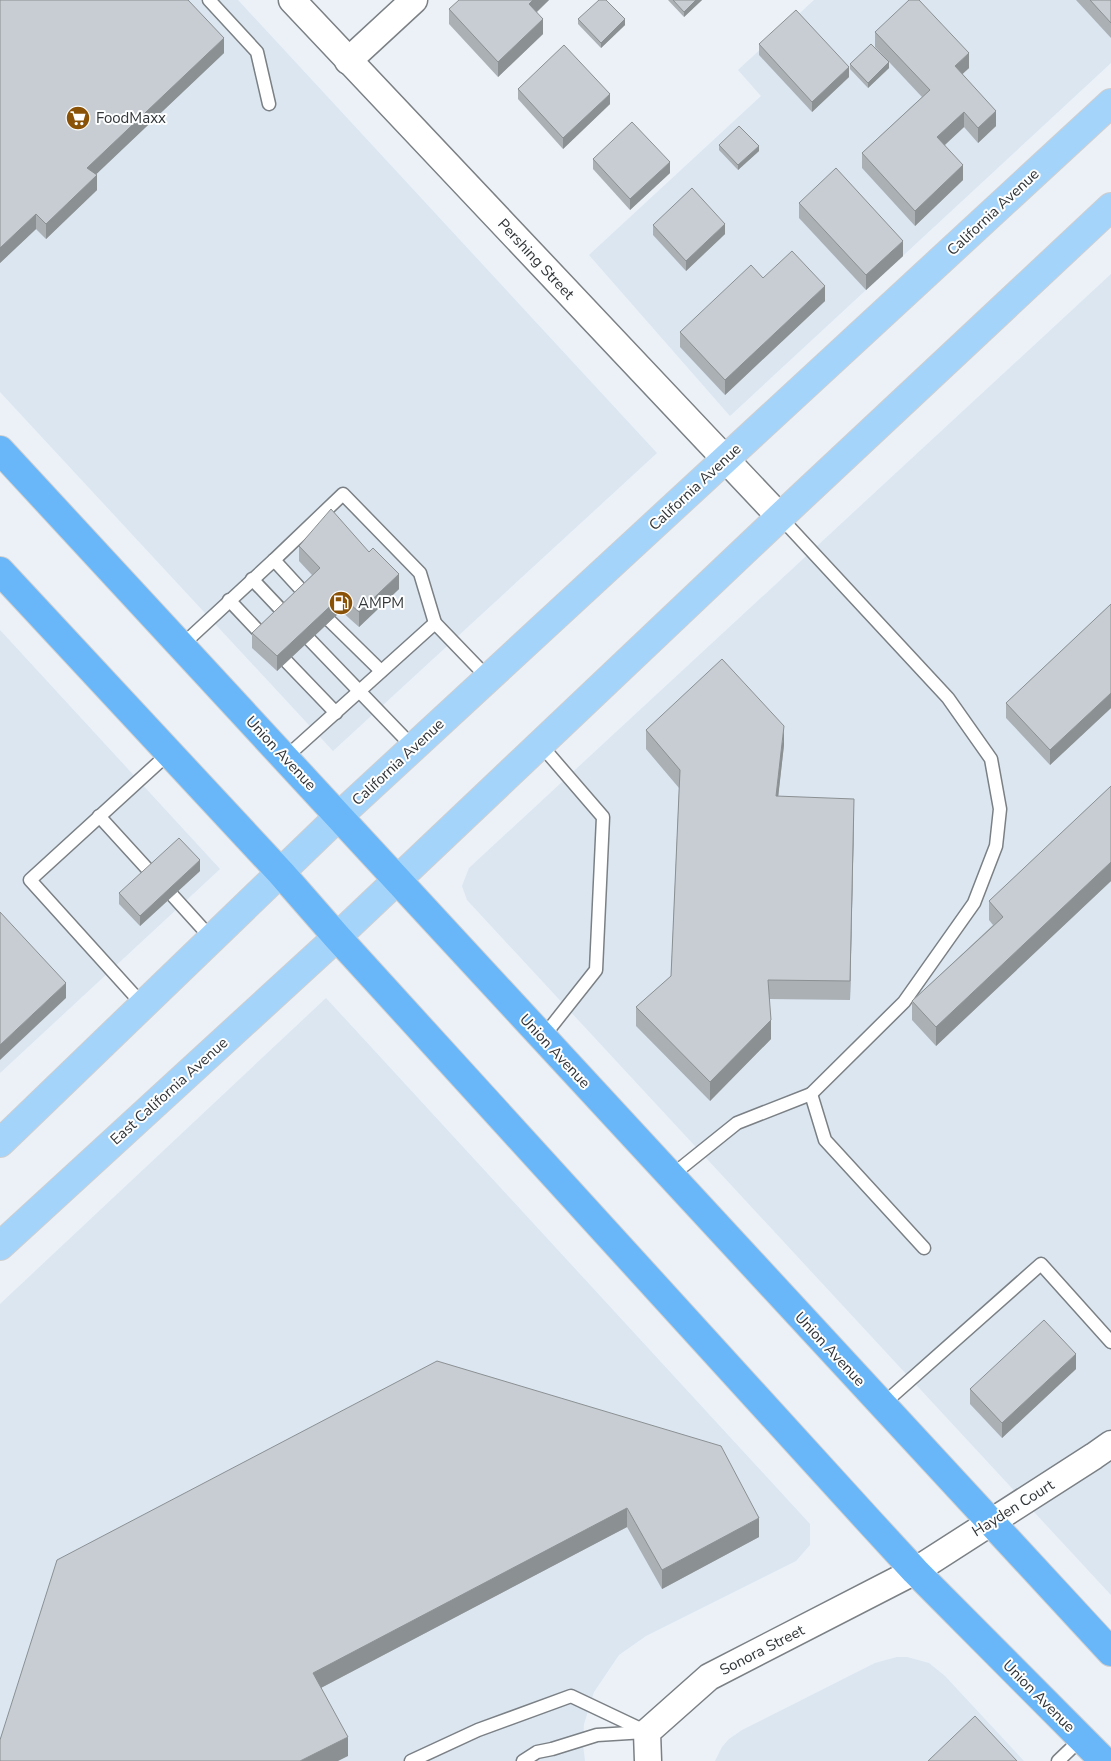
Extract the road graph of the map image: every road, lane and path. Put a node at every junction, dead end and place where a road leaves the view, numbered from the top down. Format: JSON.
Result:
{"nodes":[{"id":1,"x":209,"y":0,"type":"edge"},
{"id":2,"x":292,"y":0,"type":"edge"},
{"id":3,"x":414,"y":0,"type":"edge"},
{"id":4,"x":348,"y":61,"type":"junction"},
{"id":5,"x":1111,"y":103,"type":"edge"},
{"id":6,"x":269,"y":104,"type":"dead end"},
{"id":7,"x":1111,"y":207,"type":"edge"},
{"id":8,"x":0,"y":450,"type":"edge"},
{"id":9,"x":726,"y":459,"type":"junction"},
{"id":10,"x":780,"y":517,"type":"junction"},
{"id":11,"x":274,"y":560,"type":"junction"},
{"id":12,"x":0,"y":571,"type":"edge"},
{"id":13,"x":252,"y":579,"type":"junction"},
{"id":14,"x":307,"y":596,"type":"edge"},
{"id":15,"x":229,"y":600,"type":"junction"},
{"id":16,"x":286,"y":615,"type":"edge"},
{"id":17,"x":330,"y":621,"type":"edge"},
{"id":18,"x":435,"y":623,"type":"junction"},
{"id":19,"x":264,"y":637,"type":"edge"},
{"id":20,"x":310,"y":640,"type":"edge"},
{"id":21,"x":181,"y":646,"type":"junction"},
{"id":22,"x":287,"y":662,"type":"edge"},
{"id":23,"x":381,"y":671,"type":"junction"},
{"id":24,"x":488,"y":678,"type":"junction"},
{"id":25,"x":360,"y":691,"type":"junction"},
{"id":26,"x":336,"y":713,"type":"junction"},
{"id":27,"x":540,"y":744,"type":"junction"},
{"id":28,"x":414,"y":748,"type":"junction"},
{"id":29,"x":168,"y":752,"type":"junction"},
{"id":30,"x":285,"y":758,"type":"junction"},
{"id":31,"x":99,"y":816,"type":"junction"},
{"id":32,"x":339,"y":816,"type":"junction"},
{"id":33,"x":152,"y":873,"type":"edge"},
{"id":34,"x":280,"y":873,"type":"junction"},
{"id":35,"x":398,"y":880,"type":"junction"},
{"id":36,"x":173,"y":896,"type":"edge"},
{"id":37,"x":337,"y":937,"type":"junction"},
{"id":38,"x":212,"y":939,"type":"junction"},
{"id":39,"x":143,"y":1005,"type":"junction"},
{"id":40,"x":543,"y":1037,"type":"junction"},
{"id":41,"x":811,"y":1094,"type":"junction"},
{"id":42,"x":0,"y":1143,"type":"edge"},
{"id":43,"x":672,"y":1176,"type":"junction"},
{"id":44,"x":0,"y":1246,"type":"edge"},
{"id":45,"x":924,"y":1248,"type":"dead end"},
{"id":46,"x":1111,"y":1342,"type":"edge"},
{"id":47,"x":882,"y":1405,"type":"junction"},
{"id":48,"x":1111,"y":1444,"type":"edge"},
{"id":49,"x":990,"y":1522,"type":"junction"},
{"id":50,"x":915,"y":1571,"type":"junction"},
{"id":51,"x":1111,"y":1652,"type":"edge"},
{"id":52,"x":647,"y":1732,"type":"junction"},
{"id":53,"x":1081,"y":1738,"type":"junction"},
{"id":54,"x":411,"y":1761,"type":"edge"},
{"id":55,"x":523,"y":1761,"type":"edge"},
{"id":56,"x":648,"y":1761,"type":"edge"},
{"id":57,"x":1058,"y":1761,"type":"edge"},
{"id":58,"x":1104,"y":1761,"type":"edge"}],
"edges":[{"from":1,"to":6,"type":"lane"},
{"from":2,"to":4,"type":"street","name":"Pershing Street"},
{"from":3,"to":4,"type":"street"},
{"from":4,"to":9,"type":"street","name":"Pershing Street"},
{"from":5,"to":9,"type":"main road","name":"California Avenue"},
{"from":7,"to":10,"type":"main road"},
{"from":8,"to":21,"type":"highway","name":"Union Avenue"},
{"from":9,"to":10,"type":"street","name":"Pershing Street"},
{"from":9,"to":24,"type":"main road","name":"California Avenue"},
{"from":10,"to":27,"type":"main road"},
{"from":10,"to":41,"type":"lane"},
{"from":11,"to":13,"type":"lane"},
{"from":11,"to":14,"type":"lane"},
{"from":11,"to":18,"type":"lane"},
{"from":12,"to":29,"type":"highway","name":"Union Avenue"},
{"from":13,"to":15,"type":"lane"},
{"from":13,"to":16,"type":"lane"},
{"from":15,"to":19,"type":"lane"},
{"from":15,"to":21,"type":"lane"},
{"from":17,"to":23,"type":"lane"},
{"from":18,"to":23,"type":"lane"},
{"from":18,"to":24,"type":"lane"},
{"from":20,"to":25,"type":"lane"},
{"from":21,"to":30,"type":"highway","name":"Union Avenue"},
{"from":22,"to":26,"type":"lane"},
{"from":23,"to":25,"type":"lane"},
{"from":24,"to":28,"type":"main road","name":"California Avenue"},
{"from":25,"to":26,"type":"lane"},
{"from":25,"to":28,"type":"lane"},
{"from":26,"to":30,"type":"lane"},
{"from":27,"to":35,"type":"main road"},
{"from":27,"to":40,"type":"lane"},
{"from":28,"to":32,"type":"main road","name":"California Avenue"},
{"from":29,"to":31,"type":"lane"},
{"from":29,"to":34,"type":"highway","name":"Union Avenue"},
{"from":30,"to":32,"type":"highway","name":"Union Avenue"},
{"from":31,"to":33,"type":"lane"},
{"from":31,"to":39,"type":"lane"},
{"from":32,"to":34,"type":"main road","name":"California Avenue"},
{"from":32,"to":35,"type":"highway","name":"Union Avenue"},
{"from":34,"to":37,"type":"highway","name":"Union Avenue"},
{"from":34,"to":38,"type":"main road"},
{"from":35,"to":37,"type":"main road"},
{"from":35,"to":40,"type":"highway","name":"Union Avenue"},
{"from":36,"to":38,"type":"lane"},
{"from":37,"to":44,"type":"main road","name":"East California Avenue"},
{"from":37,"to":50,"type":"highway","name":"Union Avenue"},
{"from":38,"to":39,"type":"main road"},
{"from":39,"to":42,"type":"main road"},
{"from":40,"to":43,"type":"highway","name":"Union Avenue"},
{"from":41,"to":43,"type":"lane"},
{"from":41,"to":45,"type":"lane"},
{"from":43,"to":47,"type":"highway","name":"Union Avenue"},
{"from":46,"to":47,"type":"lane"},
{"from":47,"to":49,"type":"highway","name":"Union Avenue"},
{"from":48,"to":49,"type":"street","name":"Hayden Court"},
{"from":49,"to":50,"type":"street","name":"Hayden Court"},
{"from":49,"to":51,"type":"highway","name":"Union Avenue"},
{"from":50,"to":52,"type":"street","name":"Sonora Street"},
{"from":50,"to":53,"type":"highway","name":"Union Avenue"},
{"from":52,"to":54,"type":"lane"},
{"from":52,"to":55,"type":"lane"},
{"from":52,"to":56,"type":"street"},
{"from":53,"to":57,"type":"lane"},
{"from":53,"to":58,"type":"highway","name":"Union Avenue"}]}
